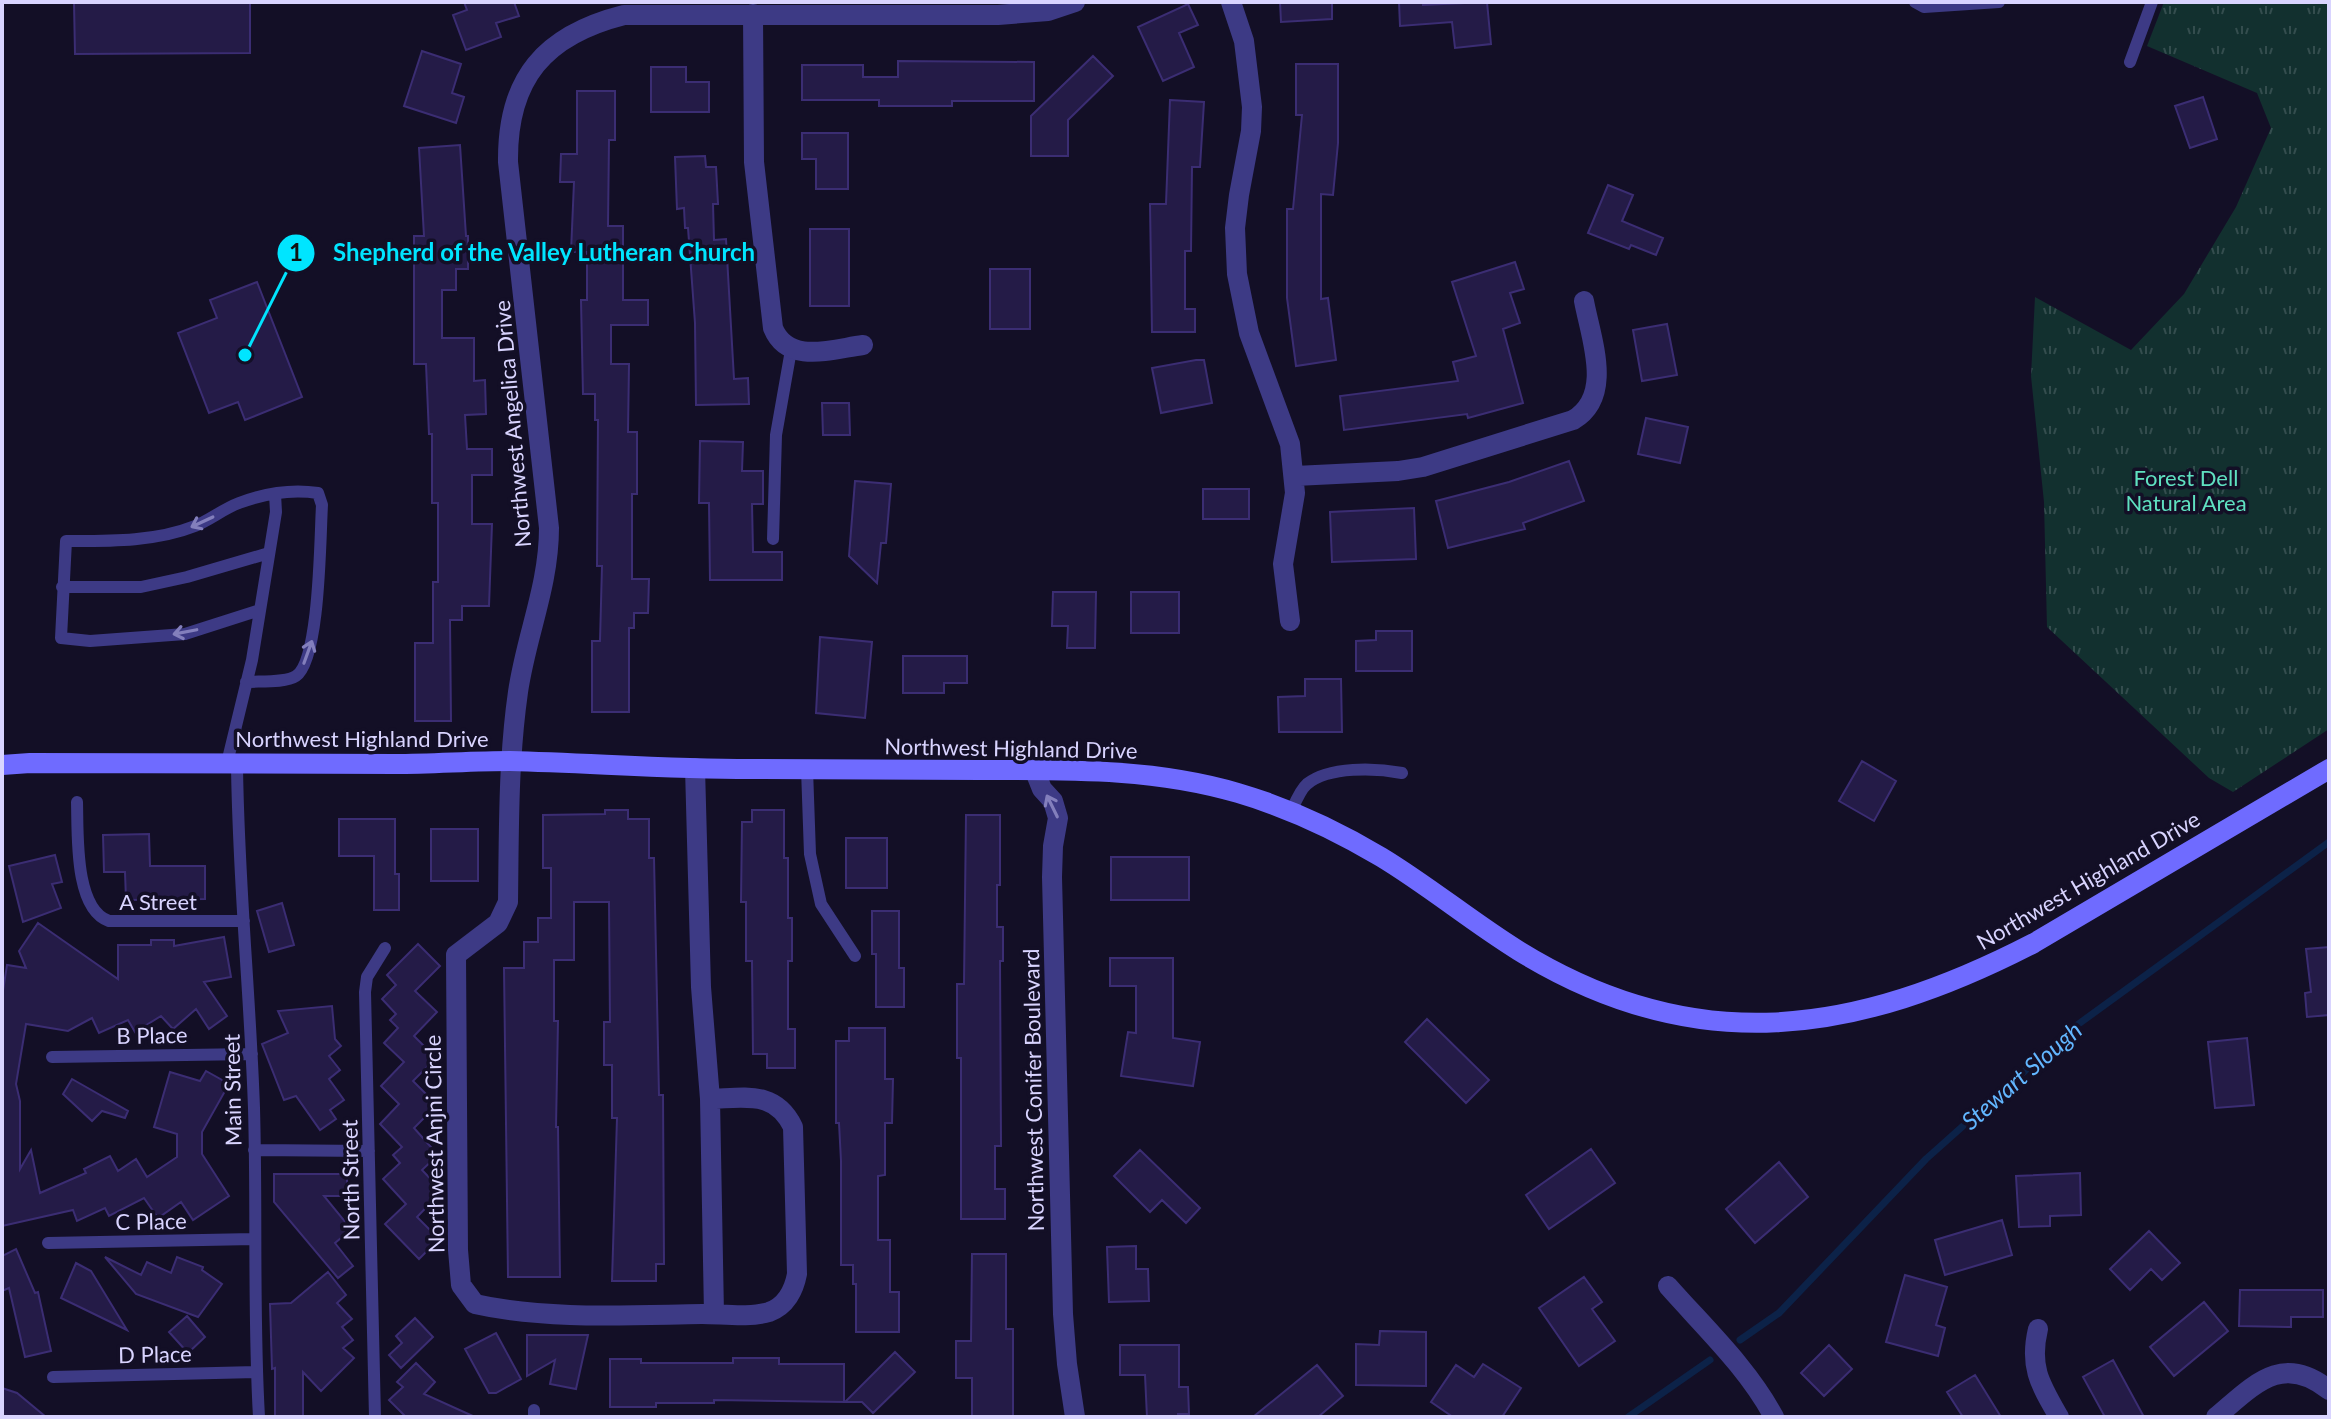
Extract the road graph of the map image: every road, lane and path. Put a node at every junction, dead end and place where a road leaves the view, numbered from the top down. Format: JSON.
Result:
{"nodes":[{"id":1,"x":1075,"y":2,"type":"edge"},
{"id":2,"x":1231,"y":2,"type":"edge"},
{"id":3,"x":1915,"y":2,"type":"edge"},
{"id":4,"x":1999,"y":2,"type":"edge"},
{"id":5,"x":2152,"y":2,"type":"edge"},
{"id":6,"x":999,"y":8,"type":"edge"},
{"id":7,"x":753,"y":14,"type":"junction"},
{"id":8,"x":2130,"y":62,"type":"dead end"},
{"id":9,"x":1584,"y":301,"type":"dead end"},
{"id":10,"x":863,"y":345,"type":"dead end"},
{"id":11,"x":791,"y":350,"type":"junction"},
{"id":12,"x":1295,"y":476,"type":"junction"},
{"id":13,"x":275,"y":494,"type":"junction"},
{"id":14,"x":773,"y":539,"type":"dead end"},
{"id":15,"x":269,"y":553,"type":"junction"},
{"id":16,"x":62,"y":587,"type":"junction"},
{"id":17,"x":260,"y":610,"type":"junction"},
{"id":18,"x":1290,"y":621,"type":"dead end"},
{"id":19,"x":246,"y":682,"type":"junction"},
{"id":20,"x":509,"y":761,"type":"junction"},
{"id":21,"x":232,"y":763,"type":"junction"},
{"id":22,"x":2,"y":765,"type":"edge"},
{"id":23,"x":695,"y":768,"type":"junction"},
{"id":24,"x":807,"y":769,"type":"junction"},
{"id":25,"x":1034,"y":769,"type":"junction"},
{"id":26,"x":2329,"y":769,"type":"edge"},
{"id":27,"x":1402,"y":773,"type":"dead end"},
{"id":28,"x":77,"y":802,"type":"dead end"},
{"id":29,"x":1291,"y":812,"type":"junction"},
{"id":30,"x":244,"y":921,"type":"junction"},
{"id":31,"x":385,"y":948,"type":"dead end"},
{"id":32,"x":855,"y":956,"type":"dead end"},
{"id":33,"x":252,"y":1054,"type":"junction"},
{"id":34,"x":52,"y":1057,"type":"dead end"},
{"id":35,"x":710,"y":1099,"type":"junction"},
{"id":36,"x":254,"y":1150,"type":"junction"},
{"id":37,"x":369,"y":1151,"type":"junction"},
{"id":38,"x":254,"y":1239,"type":"junction"},
{"id":39,"x":48,"y":1243,"type":"dead end"},
{"id":40,"x":1668,"y":1286,"type":"dead end"},
{"id":41,"x":714,"y":1314,"type":"junction"},
{"id":42,"x":2038,"y":1329,"type":"dead end"},
{"id":43,"x":257,"y":1372,"type":"junction"},
{"id":44,"x":53,"y":1377,"type":"dead end"},
{"id":45,"x":2329,"y":1390,"type":"edge"},
{"id":46,"x":259,"y":1417,"type":"edge"},
{"id":47,"x":375,"y":1417,"type":"edge"},
{"id":48,"x":1075,"y":1417,"type":"edge"},
{"id":49,"x":1774,"y":1417,"type":"edge"},
{"id":50,"x":2059,"y":1417,"type":"edge"},
{"id":51,"x":2216,"y":1417,"type":"edge"}],
"edges":[{"from":1,"to":6,"type":"street","name":"Northwest Angelica Drive"},
{"from":2,"to":12,"type":"street"},
{"from":3,"to":4,"type":"lane"},
{"from":5,"to":8,"type":"lane"},
{"from":6,"to":7,"type":"street","name":"Northwest Angelica Drive"},
{"from":7,"to":11,"type":"street"},
{"from":7,"to":20,"type":"street","name":"Northwest Angelica Drive"},
{"from":9,"to":12,"type":"street"},
{"from":10,"to":11,"type":"street"},
{"from":11,"to":14,"type":"lane"},
{"from":12,"to":18,"type":"street"},
{"from":13,"to":15,"type":"lane","name":"Main Street"},
{"from":13,"to":16,"type":"lane","one_way":true},
{"from":19,"to":13,"type":"lane","one_way":true},
{"from":15,"to":16,"type":"lane"},
{"from":15,"to":17,"type":"lane","name":"Main Street"},
{"from":17,"to":16,"type":"lane","one_way":true},
{"from":17,"to":19,"type":"lane","name":"Main Street"},
{"from":19,"to":21,"type":"lane","name":"Main Street"},
{"from":20,"to":21,"type":"main road","name":"Northwest Highland Drive"},
{"from":20,"to":23,"type":"main road","name":"Northwest Highland Drive"},
{"from":20,"to":41,"type":"street","name":"Northwest Anjni Circle"},
{"from":21,"to":22,"type":"main road","name":"Northwest Highland Drive"},
{"from":21,"to":30,"type":"lane","name":"Main Street"},
{"from":23,"to":24,"type":"main road","name":"Northwest Highland Drive"},
{"from":23,"to":35,"type":"street"},
{"from":24,"to":25,"type":"main road","name":"Northwest Highland Drive"},
{"from":24,"to":32,"type":"lane"},
{"from":25,"to":29,"type":"main road","name":"Northwest Highland Drive"},
{"from":48,"to":25,"type":"street","name":"Northwest Conifer Boulevard","one_way":true},
{"from":26,"to":29,"type":"main road","name":"Northwest Highland Drive"},
{"from":27,"to":29,"type":"lane"},
{"from":28,"to":30,"type":"lane","name":"A Street"},
{"from":30,"to":33,"type":"lane","name":"Main Street"},
{"from":31,"to":37,"type":"lane","name":"North Street"},
{"from":33,"to":34,"type":"lane","name":"B Place"},
{"from":33,"to":36,"type":"lane","name":"Main Street"},
{"from":35,"to":41,"type":"street"},
{"from":35,"to":41,"type":"street","name":"Northwest Anjni Circle"},
{"from":36,"to":37,"type":"lane"},
{"from":36,"to":38,"type":"lane","name":"Main Street"},
{"from":37,"to":47,"type":"lane","name":"North Street"},
{"from":38,"to":39,"type":"lane","name":"C Place"},
{"from":38,"to":43,"type":"lane","name":"Main Street"},
{"from":40,"to":49,"type":"street"},
{"from":42,"to":50,"type":"street"},
{"from":43,"to":44,"type":"lane","name":"D Place"},
{"from":43,"to":46,"type":"lane","name":"Main Street"},
{"from":45,"to":51,"type":"street"}]}
